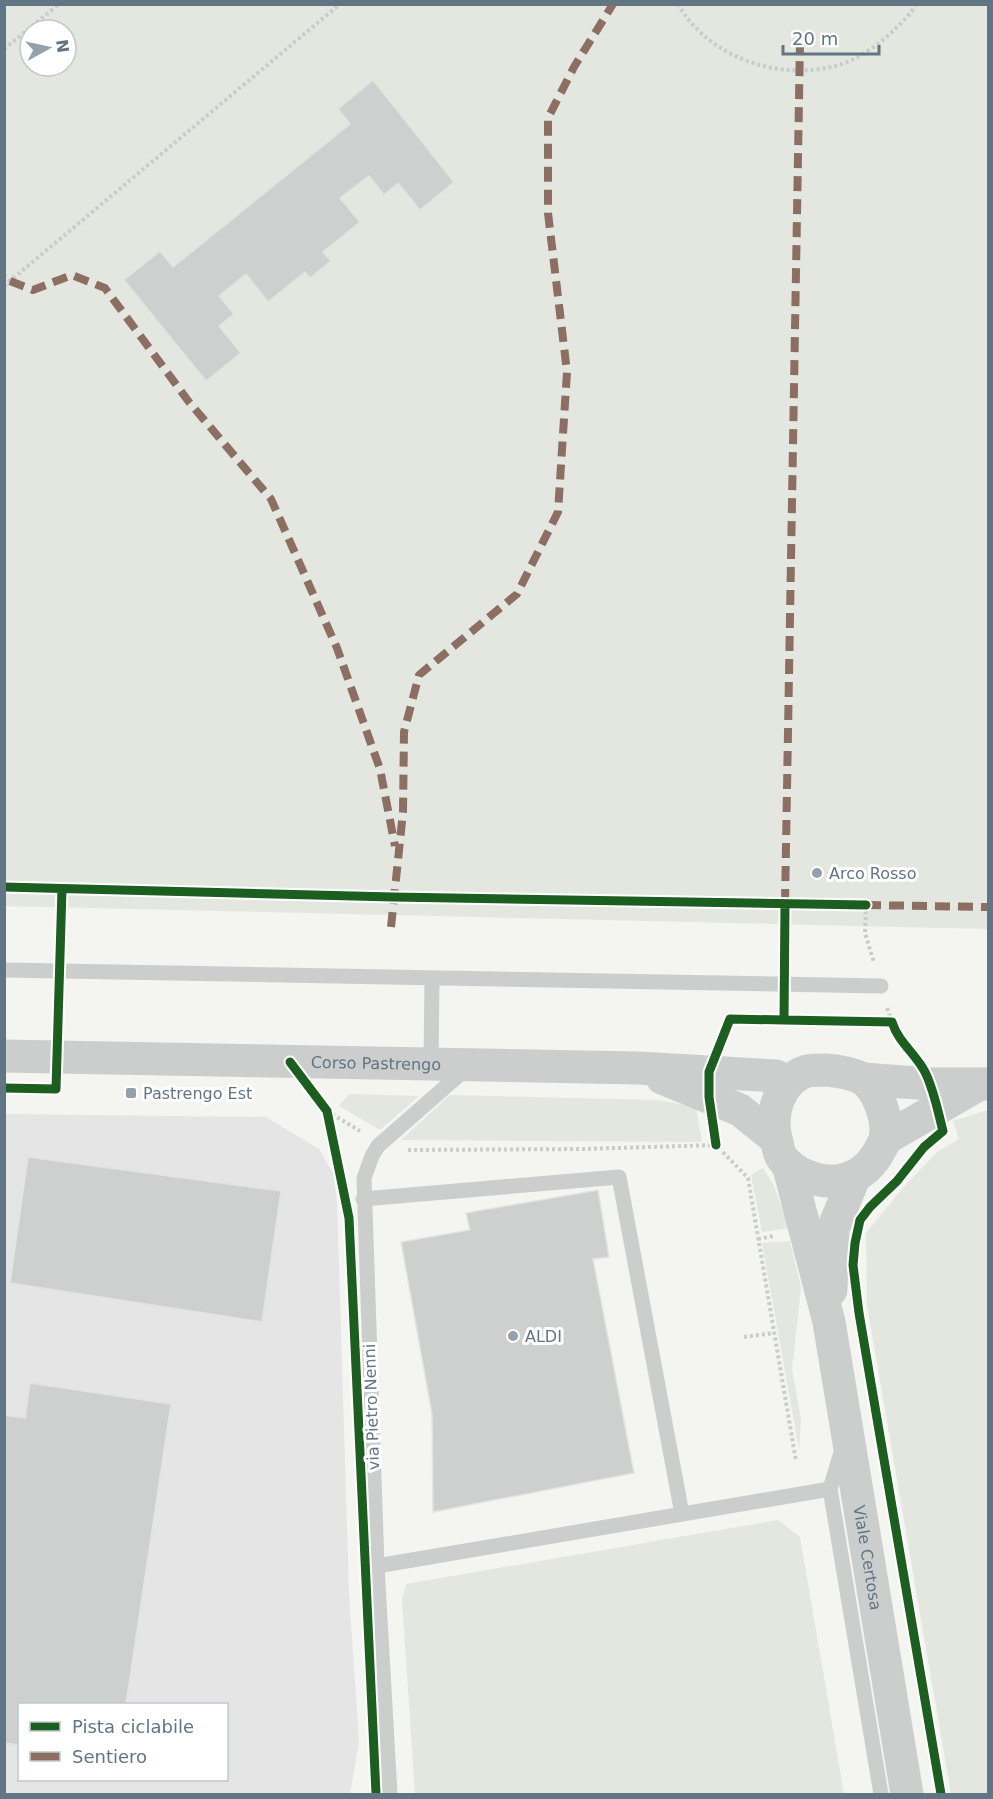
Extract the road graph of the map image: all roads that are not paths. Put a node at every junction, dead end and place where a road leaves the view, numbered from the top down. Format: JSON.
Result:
{"nodes":[{"id":1,"x":4,"y":970,"type":"edge"},
{"id":2,"x":432,"y":978,"type":"junction"},
{"id":3,"x":881,"y":986,"type":"dead end"},
{"id":4,"x":4,"y":1056,"type":"edge"},
{"id":5,"x":431,"y":1064,"type":"junction"},
{"id":6,"x":471,"y":1065,"type":"junction"},
{"id":7,"x":638,"y":1068,"type":"junction"},
{"id":8,"x":863,"y":1079,"type":"junction"},
{"id":9,"x":789,"y":1082,"type":"junction"},
{"id":10,"x":984,"y":1084,"type":"edge"},
{"id":11,"x":885,"y":1139,"type":"junction"},
{"id":12,"x":782,"y":1151,"type":"junction"},
{"id":13,"x":854,"y":1178,"type":"junction"},
{"id":14,"x":363,"y":1199,"type":"junction"},
{"id":15,"x":830,"y":1322,"type":"junction"},
{"id":16,"x":848,"y":1430,"type":"junction"},
{"id":17,"x":830,"y":1489,"type":"junction"},
{"id":18,"x":682,"y":1514,"type":"junction"},
{"id":19,"x":377,"y":1566,"type":"junction"},
{"id":20,"x":390,"y":1794,"type":"edge"},
{"id":21,"x":881,"y":1794,"type":"edge"},
{"id":22,"x":907,"y":1794,"type":"edge"}],
"edges":[{"from":1,"to":2,"type":"lane"},
{"from":2,"to":3,"type":"lane"},
{"from":2,"to":5,"type":"lane"},
{"from":4,"to":5,"type":"street","name":"Corso Pastrengo"},
{"from":5,"to":6,"type":"street","name":"Corso Pastrengo"},
{"from":6,"to":7,"type":"street","name":"Corso Pastrengo"},
{"from":6,"to":14,"type":"lane","name":"via Pietro Nenni"},
{"from":7,"to":9,"type":"street","name":"Corso Pastrengo"},
{"from":7,"to":12,"type":"street","name":"Corso Pastrengo"},
{"from":8,"to":9,"type":"street"},
{"from":8,"to":10,"type":"street"},
{"from":8,"to":11,"type":"street"},
{"from":9,"to":12,"type":"street"},
{"from":10,"to":11,"type":"street"},
{"from":11,"to":13,"type":"street"},
{"from":12,"to":13,"type":"street"},
{"from":12,"to":15,"type":"street","name":"Viale Certosa"},
{"from":13,"to":15,"type":"street","name":"Viale Certosa"},
{"from":14,"to":18,"type":"lane"},
{"from":14,"to":19,"type":"lane","name":"via Pietro Nenni"},
{"from":15,"to":16,"type":"street","name":"Viale Certosa"},
{"from":16,"to":17,"type":"lane"},
{"from":16,"to":22,"type":"street","name":"Viale Certosa"},
{"from":17,"to":18,"type":"lane"},
{"from":17,"to":21,"type":"lane"},
{"from":18,"to":19,"type":"lane"},
{"from":19,"to":20,"type":"lane","name":"via Pietro Nenni"}]}
